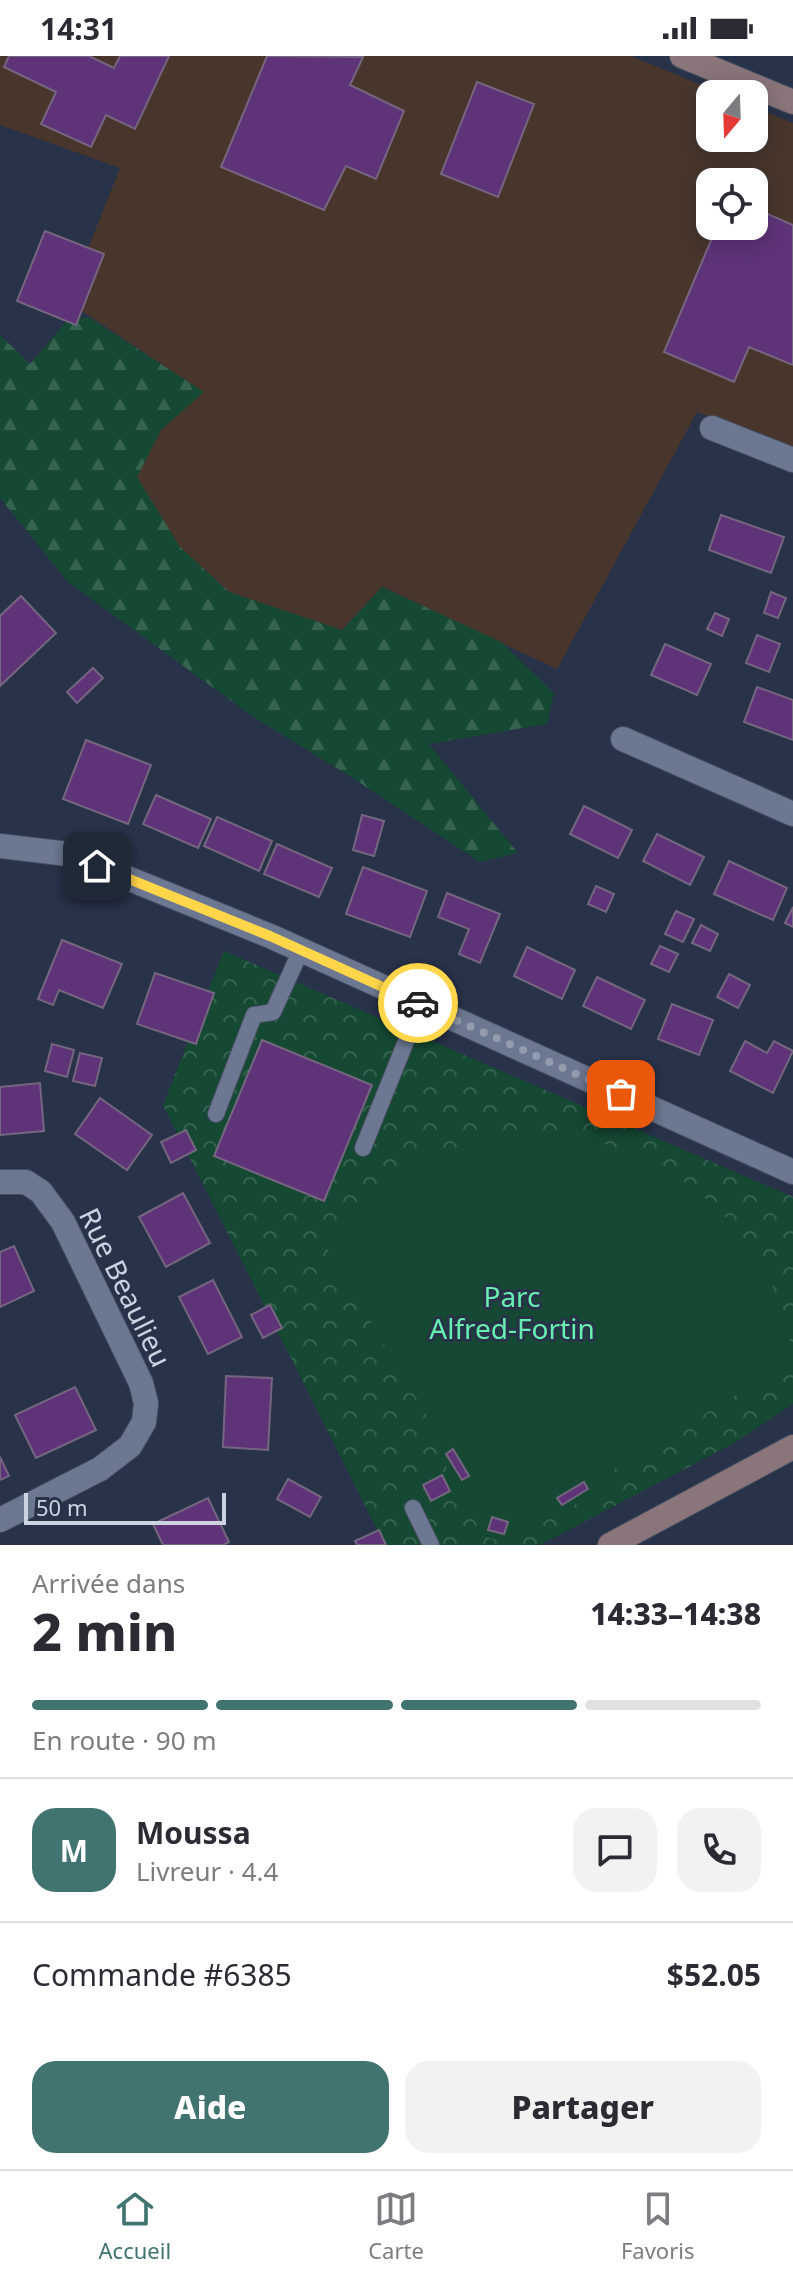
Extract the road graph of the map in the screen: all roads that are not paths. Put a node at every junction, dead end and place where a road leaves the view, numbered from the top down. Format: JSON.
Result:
{"nodes":[{"id":1,"x":682,"y":56,"type":"edge"},
{"id":2,"x":793,"y":102,"type":"edge"},
{"id":3,"x":712,"y":428,"type":"dead end"},
{"id":4,"x":793,"y":460,"type":"edge"},
{"id":5,"x":623,"y":739,"type":"dead end"},
{"id":6,"x":793,"y":814,"type":"edge"},
{"id":7,"x":0,"y":846,"type":"edge"},
{"id":8,"x":301,"y":950,"type":"junction"},
{"id":9,"x":421,"y":1004,"type":"junction"},
{"id":10,"x":216,"y":1114,"type":"dead end"},
{"id":11,"x":363,"y":1148,"type":"dead end"},
{"id":12,"x":793,"y":1172,"type":"edge"},
{"id":13,"x":0,"y":1182,"type":"edge"},
{"id":14,"x":793,"y":1447,"type":"edge"},
{"id":15,"x":413,"y":1508,"type":"dead end"},
{"id":16,"x":0,"y":1520,"type":"edge"},
{"id":17,"x":431,"y":1545,"type":"edge"},
{"id":18,"x":610,"y":1545,"type":"edge"}],
"edges":[{"from":1,"to":2,"type":"street"},
{"from":3,"to":4,"type":"street"},
{"from":5,"to":6,"type":"street"},
{"from":7,"to":8,"type":"street"},
{"from":8,"to":9,"type":"street"},
{"from":8,"to":10,"type":"lane"},
{"from":9,"to":11,"type":"lane"},
{"from":9,"to":12,"type":"street"},
{"from":13,"to":16,"type":"street","name":"Rue Beaulieu"},
{"from":14,"to":18,"type":"street"},
{"from":15,"to":17,"type":"lane"}]}
